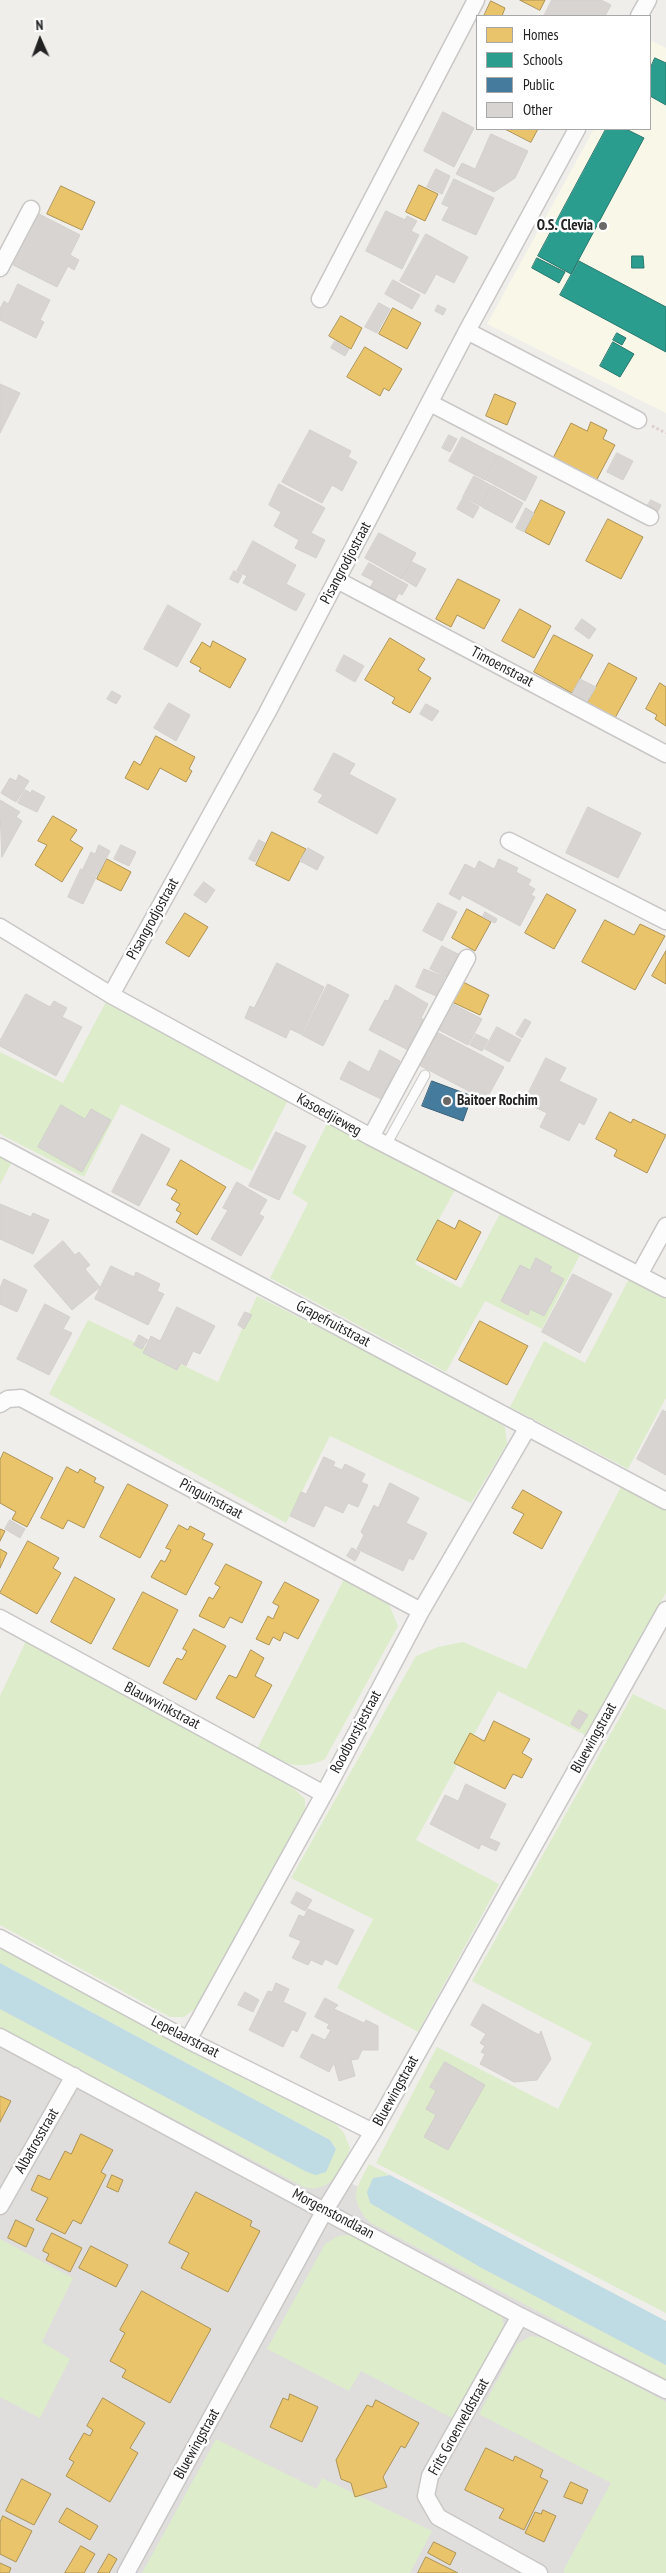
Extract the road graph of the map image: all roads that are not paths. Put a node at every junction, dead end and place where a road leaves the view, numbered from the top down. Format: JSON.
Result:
{"nodes":[{"id":1,"x":476,"y":0,"type":"edge"},
{"id":2,"x":648,"y":0,"type":"edge"},
{"id":3,"x":640,"y":15,"type":"edge"},
{"id":4,"x":577,"y":130,"type":"edge"},
{"id":5,"x":31,"y":209,"type":"dead end"},
{"id":6,"x":0,"y":268,"type":"edge"},
{"id":7,"x":320,"y":299,"type":"dead end"},
{"id":8,"x":468,"y":331,"type":"junction"},
{"id":9,"x":430,"y":403,"type":"junction"},
{"id":10,"x":638,"y":420,"type":"dead end"},
{"id":11,"x":650,"y":517,"type":"dead end"},
{"id":12,"x":337,"y":580,"type":"junction"},
{"id":13,"x":666,"y":754,"type":"edge"},
{"id":14,"x":509,"y":841,"type":"dead end"},
{"id":15,"x":666,"y":920,"type":"edge"},
{"id":16,"x":0,"y":927,"type":"edge"},
{"id":17,"x":467,"y":958,"type":"dead end"},
{"id":18,"x":111,"y":995,"type":"junction"},
{"id":19,"x":424,"y":1074,"type":"dead end"},
{"id":20,"x":378,"y":1141,"type":"junction"},
{"id":21,"x":0,"y":1147,"type":"edge"},
{"id":22,"x":666,"y":1226,"type":"edge"},
{"id":23,"x":639,"y":1275,"type":"junction"},
{"id":24,"x":666,"y":1289,"type":"edge"},
{"id":25,"x":0,"y":1404,"type":"edge"},
{"id":26,"x":528,"y":1427,"type":"junction"},
{"id":27,"x":666,"y":1501,"type":"edge"},
{"id":28,"x":666,"y":1610,"type":"edge"},
{"id":29,"x":421,"y":1611,"type":"junction"},
{"id":30,"x":0,"y":1618,"type":"edge"},
{"id":31,"x":324,"y":1794,"type":"junction"},
{"id":32,"x":0,"y":1938,"type":"edge"},
{"id":33,"x":0,"y":2037,"type":"edge"},
{"id":34,"x":188,"y":2040,"type":"junction"},
{"id":35,"x":74,"y":2076,"type":"junction"},
{"id":36,"x":373,"y":2132,"type":"junction"},
{"id":37,"x":0,"y":2206,"type":"edge"},
{"id":38,"x":325,"y":2210,"type":"junction"},
{"id":39,"x":520,"y":2316,"type":"junction"},
{"id":40,"x":666,"y":2390,"type":"edge"},
{"id":41,"x":126,"y":2573,"type":"edge"},
{"id":42,"x":539,"y":2573,"type":"edge"}],
"edges":[{"from":1,"to":7,"type":"street"},
{"from":2,"to":3,"type":"street"},
{"from":4,"to":8,"type":"street","name":"Pisangrodjostraat"},
{"from":5,"to":6,"type":"street"},
{"from":8,"to":9,"type":"street","name":"Pisangrodjostraat"},
{"from":8,"to":10,"type":"street"},
{"from":9,"to":11,"type":"street"},
{"from":9,"to":12,"type":"street","name":"Pisangrodjostraat"},
{"from":12,"to":13,"type":"street","name":"Timoenstraat"},
{"from":12,"to":18,"type":"street","name":"Pisangrodjostraat"},
{"from":14,"to":15,"type":"street"},
{"from":16,"to":18,"type":"street","name":"Kasoedjieweg"},
{"from":17,"to":20,"type":"street"},
{"from":18,"to":20,"type":"street","name":"Kasoedjieweg"},
{"from":19,"to":20,"type":"lane"},
{"from":20,"to":23,"type":"street","name":"Kasoedjieweg"},
{"from":21,"to":26,"type":"street","name":"Grapefruitstraat"},
{"from":22,"to":23,"type":"street"},
{"from":23,"to":24,"type":"street","name":"Kasoedjieweg"},
{"from":25,"to":29,"type":"street","name":"Pinguinstraat"},
{"from":26,"to":27,"type":"street","name":"Grapefruitstraat"},
{"from":26,"to":29,"type":"street","name":"Roodborstjestraat"},
{"from":28,"to":36,"type":"street","name":"Bluewingstraat"},
{"from":29,"to":31,"type":"street","name":"Roodborstjestraat"},
{"from":30,"to":31,"type":"street","name":"Blauwvinkstraat"},
{"from":31,"to":34,"type":"street","name":"Roodborstjestraat"},
{"from":32,"to":34,"type":"street","name":"Lepelaarstraat"},
{"from":33,"to":35,"type":"street","name":"Morgenstondlaan"},
{"from":34,"to":36,"type":"street","name":"Lepelaarstraat"},
{"from":35,"to":37,"type":"street","name":"Albatrosstraat"},
{"from":35,"to":38,"type":"street","name":"Morgenstondlaan"},
{"from":36,"to":38,"type":"street","name":"Bluewingstraat"},
{"from":38,"to":39,"type":"street","name":"Morgenstondlaan"},
{"from":38,"to":41,"type":"street","name":"Bluewingstraat"},
{"from":39,"to":40,"type":"street","name":"Morgenstondlaan"},
{"from":39,"to":42,"type":"street","name":"Frits Groenveldstraat"}]}
